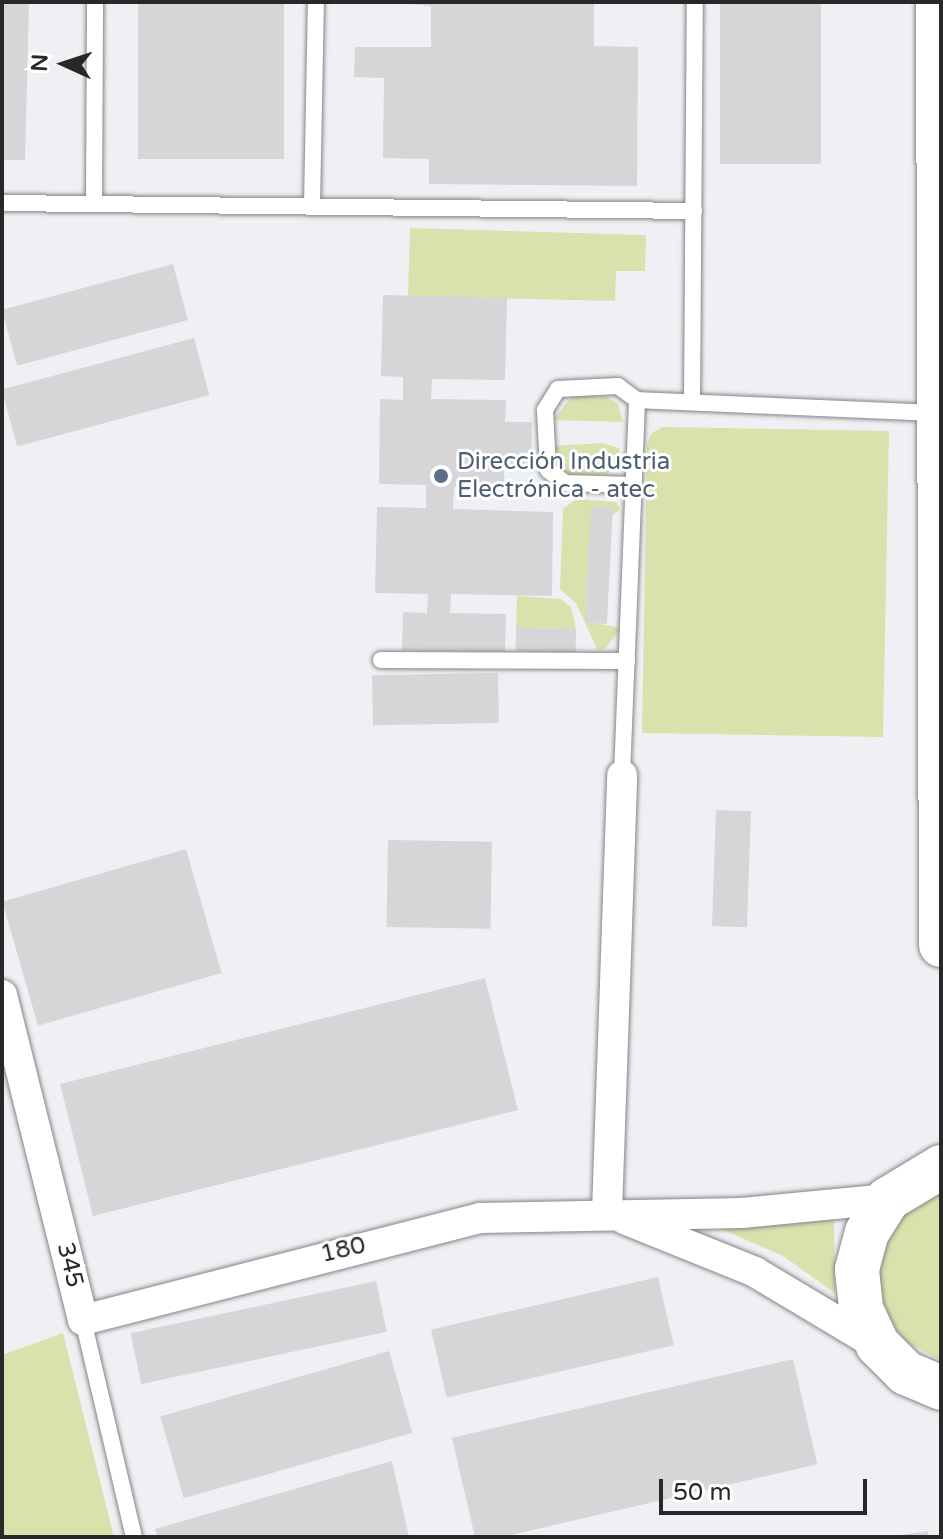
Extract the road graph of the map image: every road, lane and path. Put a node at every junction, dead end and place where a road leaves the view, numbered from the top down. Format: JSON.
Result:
{"nodes":[{"id":1,"x":95,"y":2,"type":"edge"},
{"id":2,"x":316,"y":2,"type":"edge"},
{"id":3,"x":695,"y":2,"type":"edge"},
{"id":4,"x":939,"y":7,"type":"edge"},
{"id":5,"x":2,"y":203,"type":"edge"},
{"id":6,"x":94,"y":204,"type":"junction"},
{"id":7,"x":312,"y":206,"type":"junction"},
{"id":8,"x":694,"y":211,"type":"junction"},
{"id":9,"x":940,"y":244,"type":"edge"},
{"id":10,"x":637,"y":400,"type":"junction"},
{"id":11,"x":692,"y":402,"type":"junction"},
{"id":12,"x":939,"y":413,"type":"junction"},
{"id":13,"x":940,"y":470,"type":"edge"},
{"id":14,"x":633,"y":485,"type":"junction"},
{"id":15,"x":381,"y":660,"type":"dead end"},
{"id":16,"x":627,"y":661,"type":"junction"},
{"id":17,"x":941,"y":698,"type":"edge"},
{"id":18,"x":622,"y":775,"type":"joint"},
{"id":19,"x":941,"y":945,"type":"edge"},
{"id":20,"x":2,"y":995,"type":"edge"},
{"id":21,"x":941,"y":1167,"type":"edge"},
{"id":22,"x":888,"y":1199,"type":"junction"},
{"id":23,"x":607,"y":1212,"type":"junction"},
{"id":24,"x":83,"y":1320,"type":"junction"},
{"id":25,"x":908,"y":1369,"type":"edge"},
{"id":26,"x":941,"y":1419,"type":"edge"},
{"id":27,"x":134,"y":1537,"type":"edge"}],
"edges":[{"from":1,"to":6,"type":"lane"},
{"from":2,"to":7,"type":"lane"},
{"from":3,"to":8,"type":"lane"},
{"from":4,"to":9,"type":"street"},
{"from":5,"to":6,"type":"lane"},
{"from":6,"to":7,"type":"lane"},
{"from":7,"to":8,"type":"lane"},
{"from":8,"to":11,"type":"lane"},
{"from":9,"to":12,"type":"street"},
{"from":10,"to":11,"type":"lane"},
{"from":10,"to":14,"type":"lane"},
{"from":10,"to":14,"type":"lane"},
{"from":11,"to":12,"type":"lane"},
{"from":12,"to":13,"type":"street"},
{"from":13,"to":17,"type":"street"},
{"from":14,"to":16,"type":"lane"},
{"from":15,"to":16,"type":"lane"},
{"from":16,"to":18,"type":"lane"},
{"from":17,"to":19,"type":"street"},
{"from":18,"to":23,"type":"street"},
{"from":20,"to":24,"type":"street","name":"345"},
{"from":21,"to":22,"type":"street"},
{"from":22,"to":23,"type":"street","name":"180"},
{"from":22,"to":25,"type":"street"},
{"from":23,"to":24,"type":"street","name":"180"},
{"from":23,"to":25,"type":"street","name":"180"},
{"from":24,"to":27,"type":"lane","name":"345"},
{"from":25,"to":26,"type":"street"}]}
